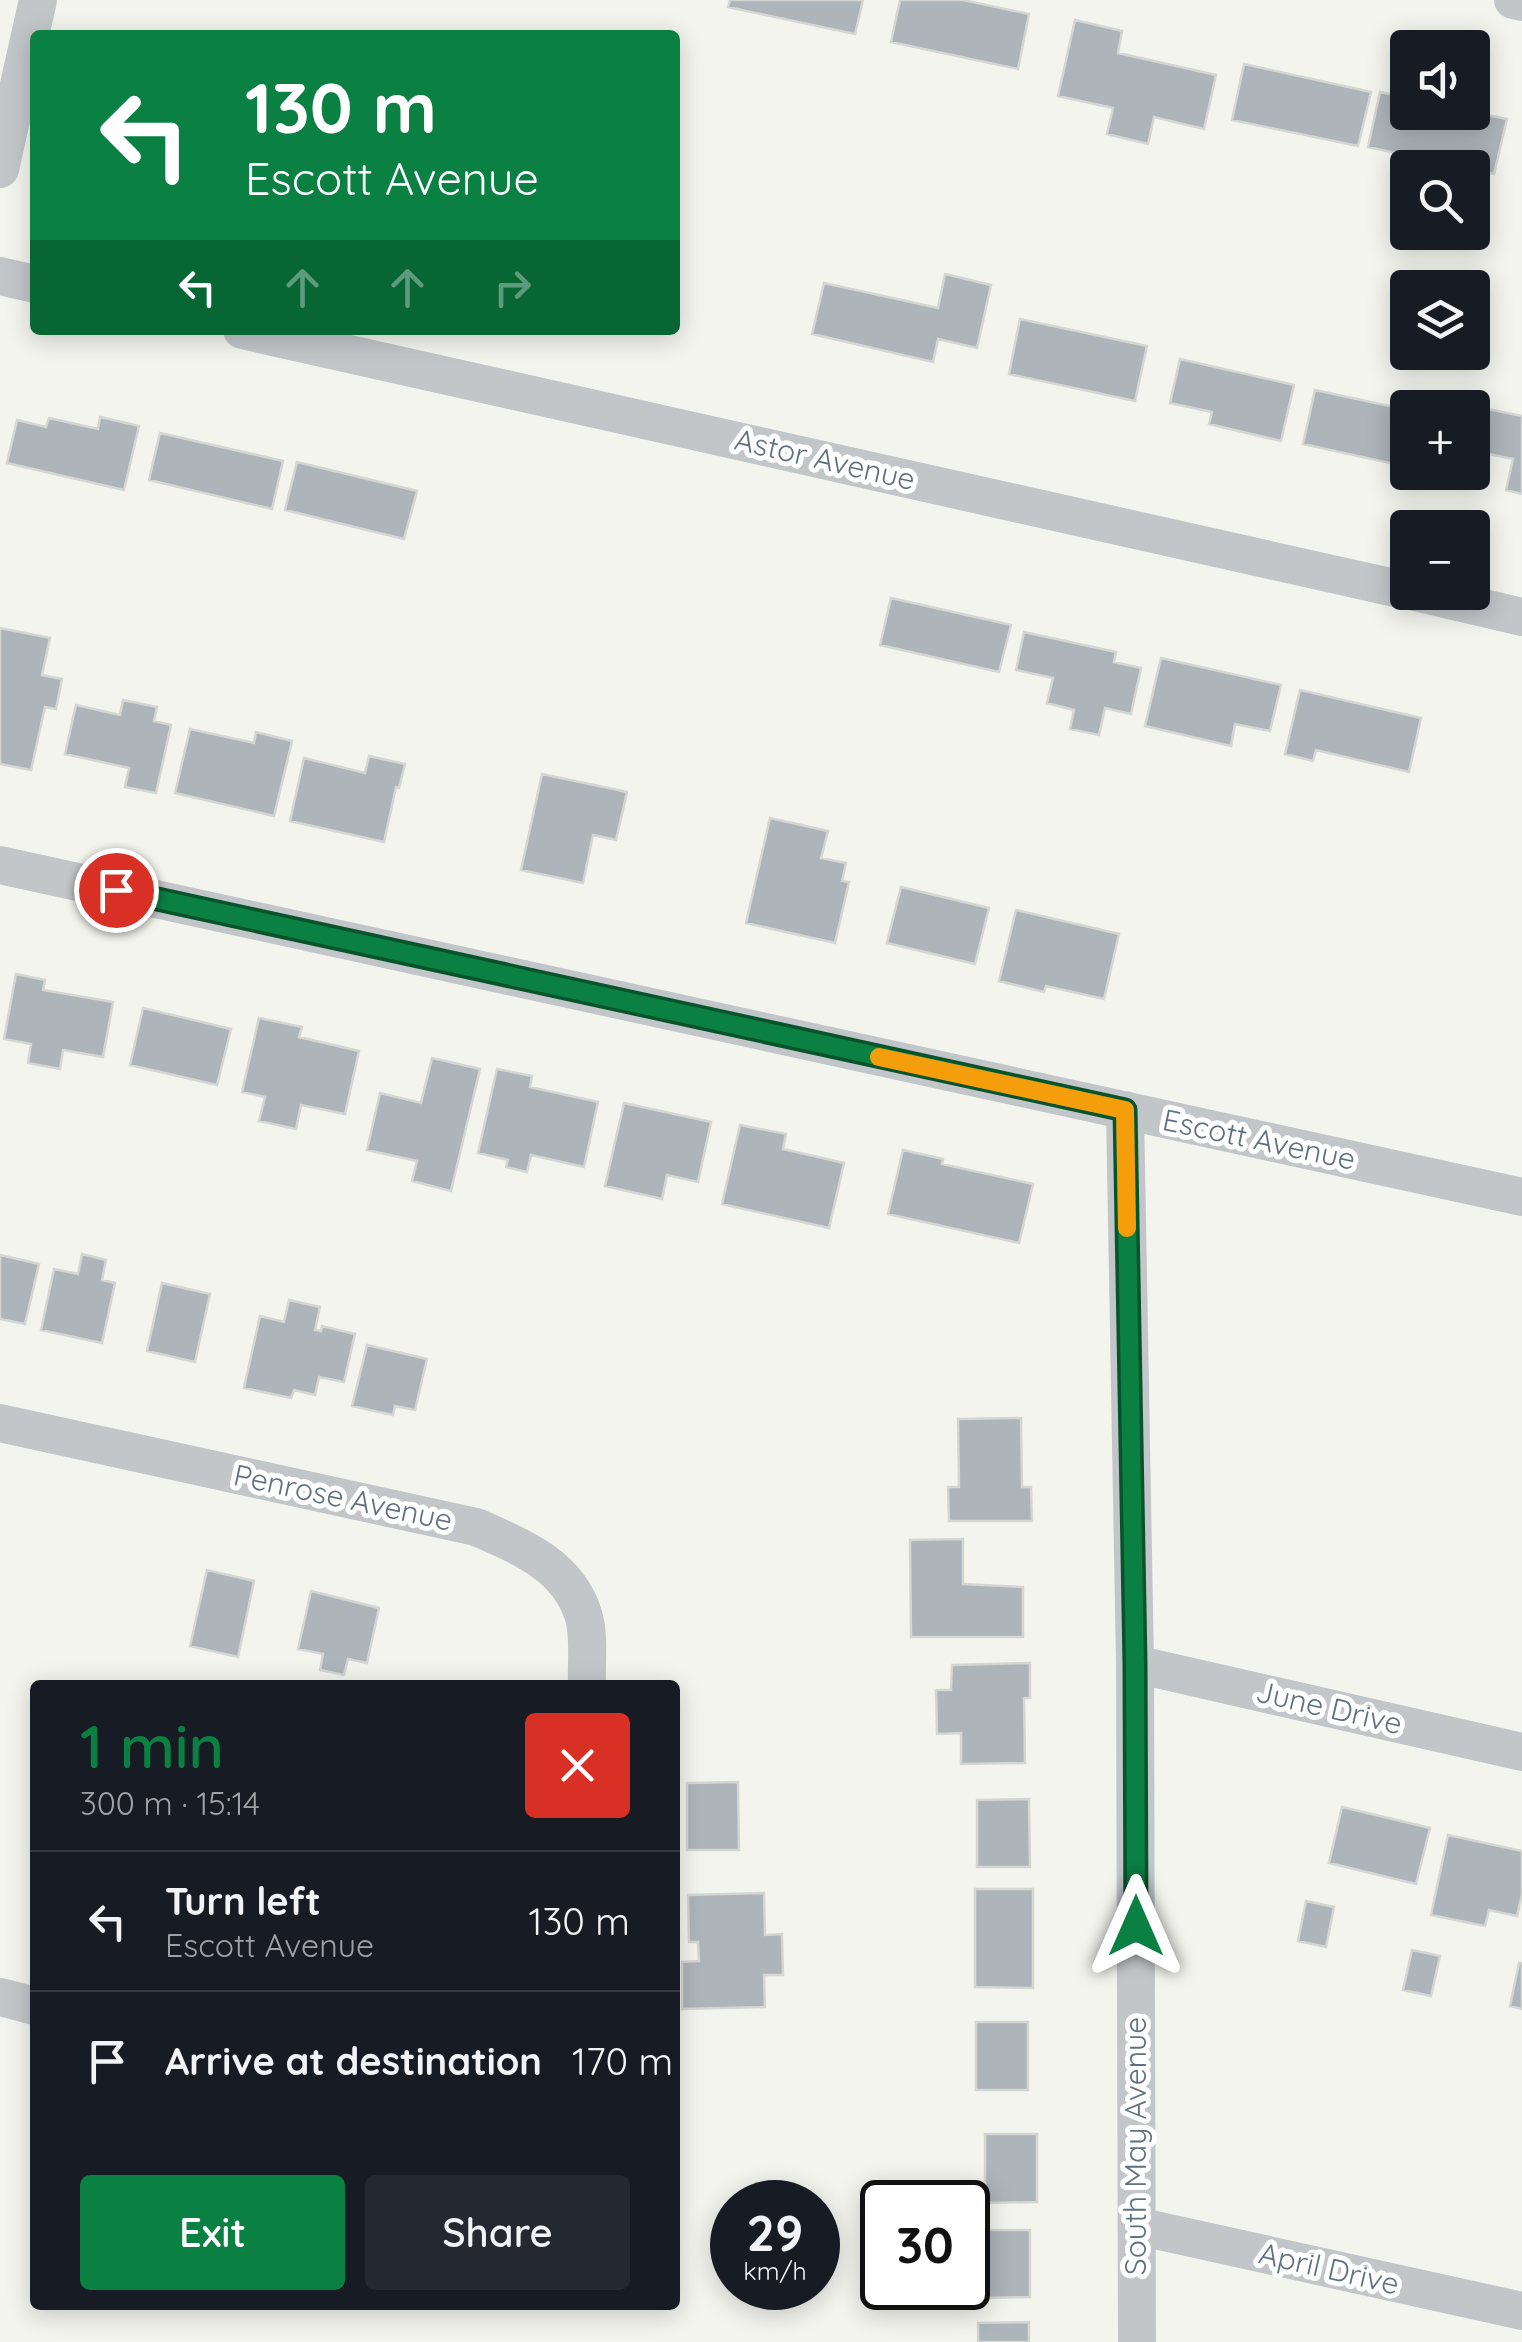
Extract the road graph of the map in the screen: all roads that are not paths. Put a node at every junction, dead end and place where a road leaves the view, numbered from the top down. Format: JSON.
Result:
{"nodes":[{"id":1,"x":38,"y":0,"type":"edge"},
{"id":2,"x":1513,"y":0,"type":"edge"},
{"id":3,"x":1522,"y":2,"type":"edge"},
{"id":4,"x":31,"y":30,"type":"edge"},
{"id":5,"x":30,"y":36,"type":"edge"},
{"id":6,"x":0,"y":169,"type":"edge"},
{"id":7,"x":0,"y":276,"type":"edge"},
{"id":8,"x":30,"y":283,"type":"edge"},
{"id":9,"x":264,"y":335,"type":"edge"},
{"id":10,"x":1390,"y":587,"type":"edge"},
{"id":11,"x":1490,"y":609,"type":"edge"},
{"id":12,"x":1522,"y":616,"type":"edge"},
{"id":13,"x":0,"y":865,"type":"edge"},
{"id":14,"x":1125,"y":1110,"type":"junction"},
{"id":15,"x":1521,"y":1192,"type":"edge"},
{"id":16,"x":0,"y":1423,"type":"edge"},
{"id":17,"x":1135,"y":1664,"type":"junction"},
{"id":18,"x":586,"y":1680,"type":"edge"},
{"id":19,"x":1522,"y":1752,"type":"edge"},
{"id":20,"x":0,"y":1998,"type":"edge"},
{"id":21,"x":30,"y":2005,"type":"edge"},
{"id":22,"x":1137,"y":2226,"type":"junction"},
{"id":23,"x":1522,"y":2311,"type":"edge"},
{"id":24,"x":1137,"y":2342,"type":"edge"}],
"edges":[{"from":1,"to":4,"type":"street"},
{"from":2,"to":3,"type":"street"},
{"from":5,"to":6,"type":"street"},
{"from":7,"to":8,"type":"street"},
{"from":9,"to":10,"type":"street","name":"Astor Avenue"},
{"from":11,"to":12,"type":"street","name":"Astor Avenue"},
{"from":13,"to":14,"type":"street","name":"Escott Avenue"},
{"from":14,"to":15,"type":"street","name":"Escott Avenue"},
{"from":14,"to":17,"type":"street","name":"South May Avenue"},
{"from":16,"to":18,"type":"street","name":"Penrose Avenue"},
{"from":17,"to":19,"type":"street","name":"June Drive"},
{"from":17,"to":22,"type":"street","name":"South May Avenue"},
{"from":20,"to":21,"type":"street"},
{"from":22,"to":23,"type":"street","name":"April Drive"},
{"from":22,"to":24,"type":"street","name":"South May Avenue"}]}
